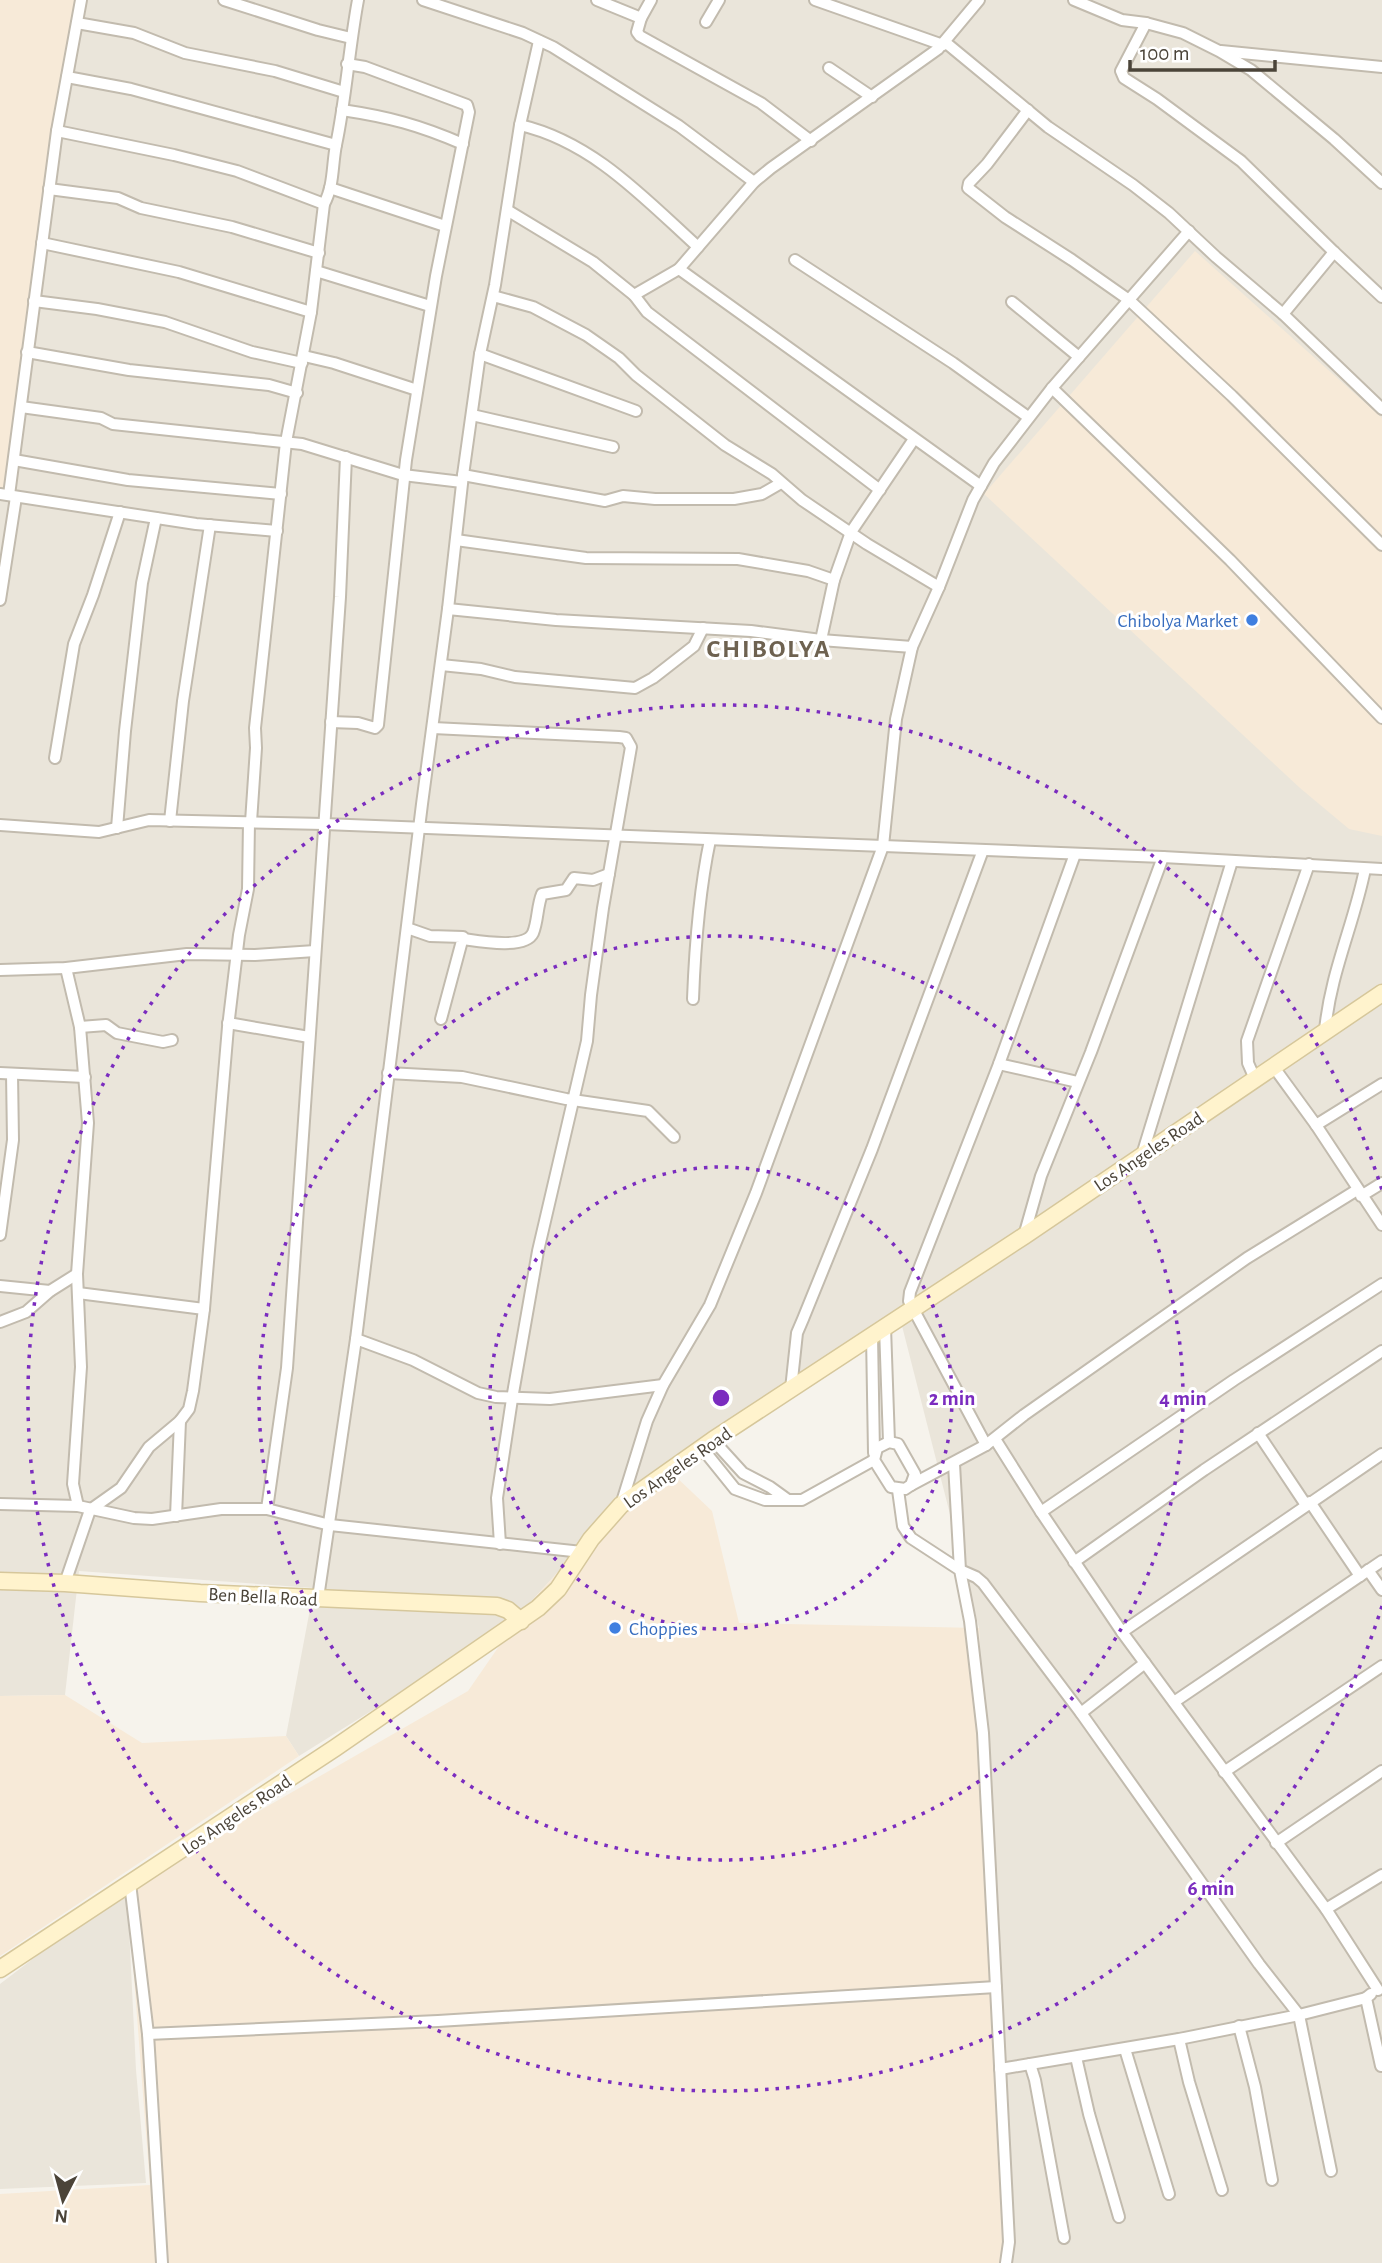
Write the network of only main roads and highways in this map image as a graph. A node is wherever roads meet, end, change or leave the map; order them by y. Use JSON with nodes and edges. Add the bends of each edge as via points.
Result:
{"nodes":[{"id":1,"x":1382,"y":993,"type":"edge"},
{"id":2,"x":0,"y":1581,"type":"edge"},
{"id":3,"x":521,"y":1621,"type":"junction"},
{"id":4,"x":0,"y":1969,"type":"edge"}],
"edges":[{"from":1,"to":3,"type":"main road","name":"Los Angeles Road","via":[[621,1505],[558,1589]]},
{"from":2,"to":3,"type":"main road","name":"Ben Bella Road","via":[[498,1606]]},
{"from":3,"to":4,"type":"main road","name":"Los Angeles Road"}]}
